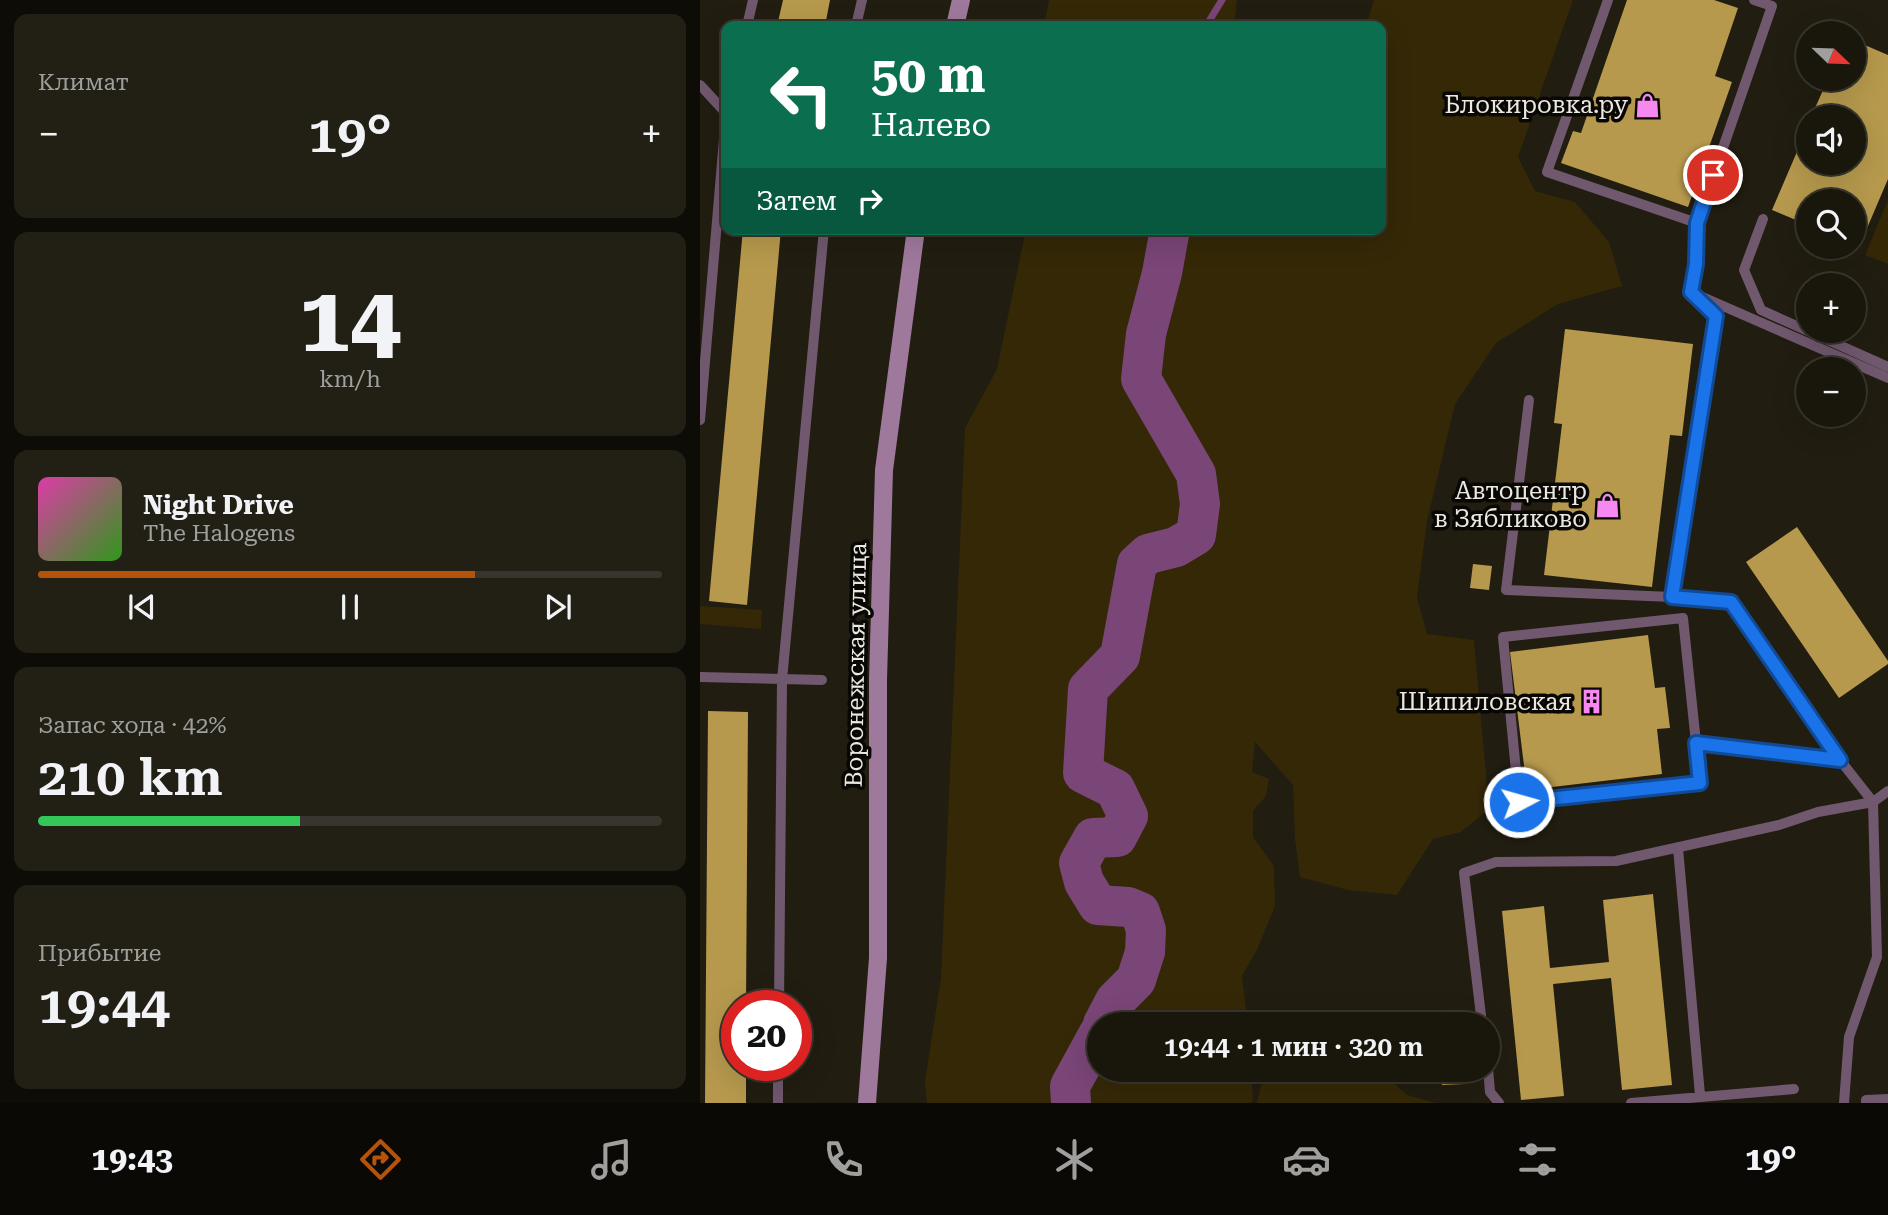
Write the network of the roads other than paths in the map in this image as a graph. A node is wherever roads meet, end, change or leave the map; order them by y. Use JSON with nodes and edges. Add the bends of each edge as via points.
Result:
{"nodes":[{"id":1,"x":753,"y":0,"type":"edge"},
{"id":2,"x":862,"y":0,"type":"edge"},
{"id":3,"x":961,"y":0,"type":"edge"},
{"id":4,"x":1608,"y":0,"type":"edge"},
{"id":5,"x":1754,"y":0,"type":"edge"},
{"id":6,"x":748,"y":21,"type":"edge"},
{"id":7,"x":857,"y":21,"type":"edge"},
{"id":8,"x":956,"y":21,"type":"edge"},
{"id":9,"x":700,"y":85,"type":"edge"},
{"id":10,"x":721,"y":109,"type":"edge"},
{"id":11,"x":721,"y":174,"type":"edge"},
{"id":12,"x":1763,"y":219,"type":"dead end"},
{"id":13,"x":1697,"y":223,"type":"junction"},
{"id":14,"x":823,"y":235,"type":"edge"},
{"id":15,"x":915,"y":235,"type":"edge"},
{"id":16,"x":1691,"y":292,"type":"junction"},
{"id":17,"x":1888,"y":367,"type":"edge"},
{"id":18,"x":1888,"y":378,"type":"edge"},
{"id":19,"x":1529,"y":400,"type":"dead end"},
{"id":20,"x":700,"y":420,"type":"edge"},
{"id":21,"x":1672,"y":597,"type":"junction"},
{"id":22,"x":700,"y":677,"type":"edge"},
{"id":23,"x":782,"y":680,"type":"junction"},
{"id":24,"x":822,"y":680,"type":"dead end"},
{"id":25,"x":1696,"y":743,"type":"junction"},
{"id":26,"x":1840,"y":760,"type":"junction"},
{"id":27,"x":1888,"y":791,"type":"edge"},
{"id":28,"x":1873,"y":802,"type":"junction"},
{"id":29,"x":1678,"y":848,"type":"junction"},
{"id":30,"x":779,"y":990,"type":"edge"},
{"id":31,"x":1481,"y":1012,"type":"edge"},
{"id":32,"x":778,"y":1081,"type":"edge"},
{"id":33,"x":1489,"y":1082,"type":"edge"},
{"id":34,"x":1794,"y":1088,"type":"dead end"},
{"id":35,"x":1700,"y":1095,"type":"junction"},
{"id":36,"x":1888,"y":1099,"type":"edge"},
{"id":37,"x":778,"y":1103,"type":"edge"},
{"id":38,"x":867,"y":1103,"type":"edge"},
{"id":39,"x":1499,"y":1103,"type":"edge"},
{"id":40,"x":1631,"y":1103,"type":"edge"},
{"id":41,"x":1843,"y":1103,"type":"edge"},
{"id":42,"x":1866,"y":1103,"type":"edge"}],
"edges":[{"from":1,"to":6,"type":"lane"},
{"from":2,"to":7,"type":"lane"},
{"from":3,"to":8,"type":"street"},
{"from":4,"to":13,"type":"lane","via":[[1547,172]]},
{"from":5,"to":13,"type":"lane","via":[[1772,6]]},
{"from":9,"to":10,"type":"lane"},
{"from":11,"to":20,"type":"lane"},
{"from":12,"to":17,"type":"lane","via":[[1744,270],[1761,310]]},
{"from":13,"to":16,"type":"lane"},
{"from":14,"to":23,"type":"lane"},
{"from":15,"to":38,"type":"street","name":"Воронежская улица","via":[[884,470],[878,958]]},
{"from":16,"to":18,"type":"lane"},
{"from":16,"to":21,"type":"lane","via":[[1716,316]]},
{"from":19,"to":21,"type":"lane","via":[[1506,590]]},
{"from":21,"to":26,"type":"lane","via":[[1731,602]]},
{"from":22,"to":23,"type":"lane"},
{"from":23,"to":24,"type":"lane"},
{"from":23,"to":30,"type":"lane"},
{"from":25,"to":25,"type":"lane","via":[[1700,783],[1519,802],[1503,637],[1683,618]]},
{"from":25,"to":26,"type":"lane"},
{"from":26,"to":28,"type":"lane"},
{"from":27,"to":28,"type":"lane"},
{"from":28,"to":29,"type":"lane"},
{"from":28,"to":41,"type":"lane","via":[[1877,957],[1849,1037]]},
{"from":29,"to":31,"type":"lane","via":[[1616,861],[1496,862],[1464,873]]},
{"from":29,"to":35,"type":"lane"},
{"from":32,"to":37,"type":"lane"},
{"from":33,"to":39,"type":"lane"},
{"from":34,"to":35,"type":"lane"},
{"from":35,"to":40,"type":"lane"},
{"from":36,"to":42,"type":"lane"}]}
